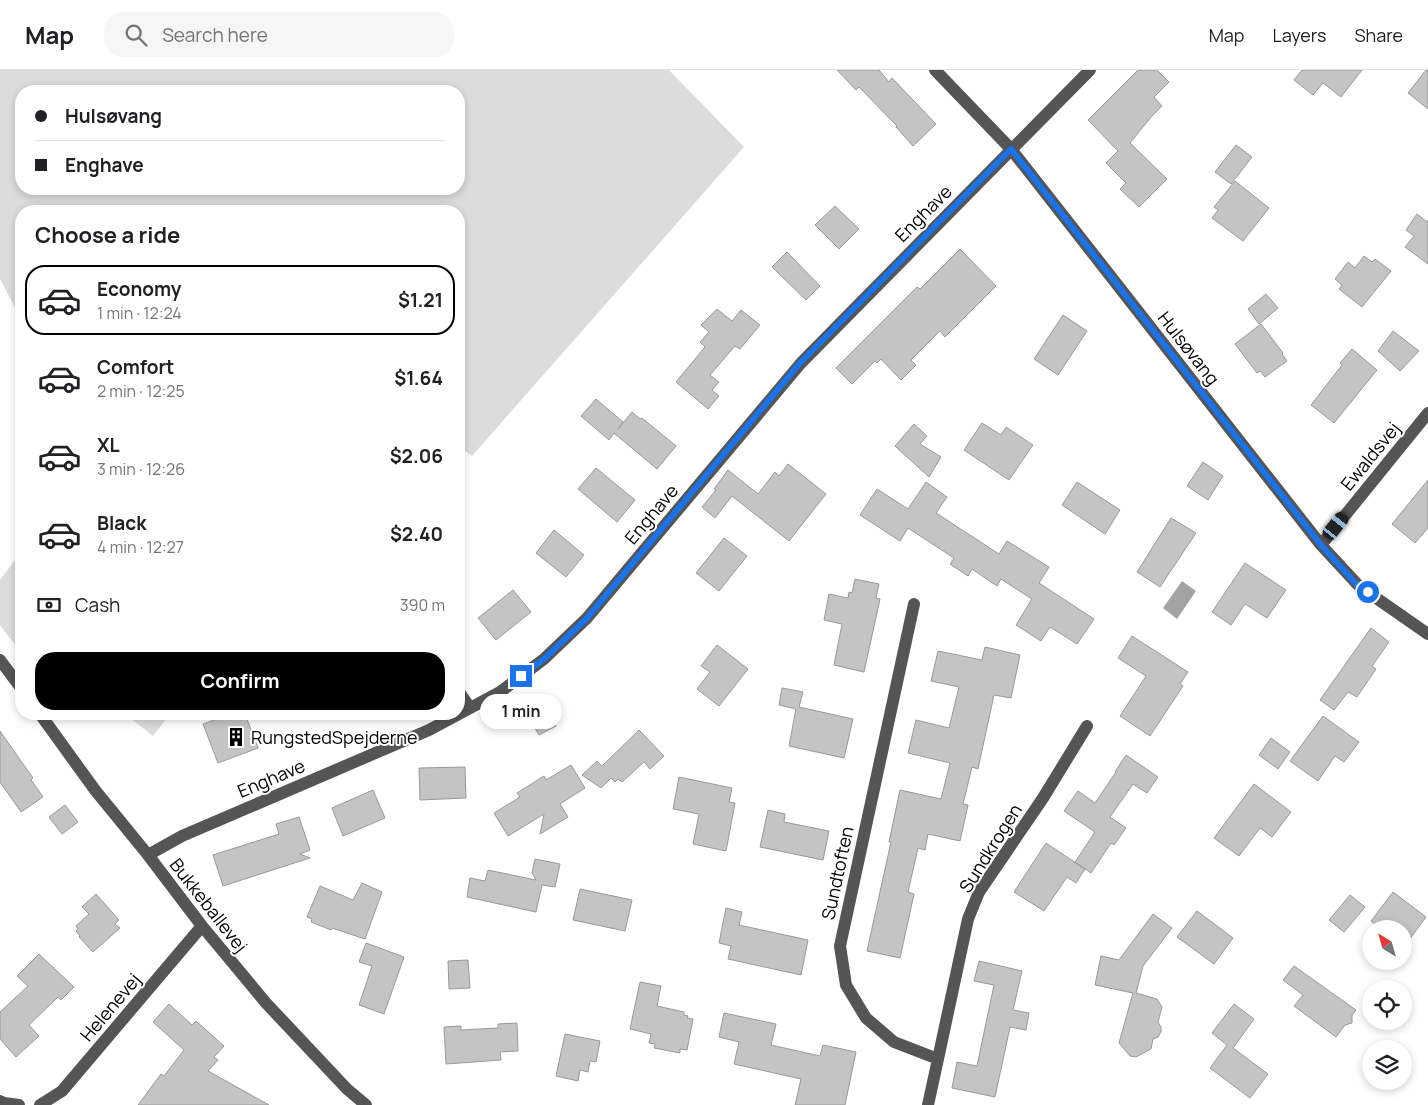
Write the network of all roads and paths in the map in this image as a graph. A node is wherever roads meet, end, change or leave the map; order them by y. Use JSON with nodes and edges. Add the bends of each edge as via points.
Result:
{"nodes":[{"id":1,"x":934,"y":70,"type":"edge"},
{"id":2,"x":1090,"y":70,"type":"edge"},
{"id":3,"x":1011,"y":149,"type":"junction"},
{"id":4,"x":1428,"y":413,"type":"edge"},
{"id":5,"x":1321,"y":545,"type":"junction"},
{"id":6,"x":914,"y":604,"type":"dead end"},
{"id":7,"x":1428,"y":634,"type":"edge"},
{"id":8,"x":0,"y":660,"type":"edge"},
{"id":9,"x":15,"y":680,"type":"edge"},
{"id":10,"x":465,"y":701,"type":"edge"},
{"id":11,"x":470,"y":708,"type":"junction"},
{"id":12,"x":465,"y":711,"type":"edge"},
{"id":13,"x":44,"y":720,"type":"edge"},
{"id":14,"x":448,"y":720,"type":"edge"},
{"id":15,"x":1087,"y":726,"type":"dead end"},
{"id":16,"x":148,"y":855,"type":"junction"},
{"id":17,"x":202,"y":926,"type":"junction"},
{"id":18,"x":938,"y":1059,"type":"junction"},
{"id":19,"x":0,"y":1101,"type":"edge"},
{"id":20,"x":19,"y":1105,"type":"edge"},
{"id":21,"x":40,"y":1105,"type":"edge"},
{"id":22,"x":366,"y":1105,"type":"edge"},
{"id":23,"x":928,"y":1105,"type":"edge"}],
"edges":[{"from":1,"to":3,"type":"street","name":"Hulsøvang"},
{"from":2,"to":3,"type":"street","name":"Enghave"},
{"from":3,"to":5,"type":"street","name":"Hulsøvang"},
{"from":3,"to":11,"type":"street","name":"Enghave","via":[[800,363],[587,618],[544,659],[500,692]]},
{"from":4,"to":5,"type":"street","name":"Ewaldsvej"},
{"from":5,"to":7,"type":"street","name":"Hulsøvang","via":[[1358,586]]},
{"from":6,"to":18,"type":"street","name":"Sundtoften","via":[[840,946],[846,985],[866,1018],[894,1042]]},
{"from":8,"to":9,"type":"street"},
{"from":10,"to":11,"type":"street"},
{"from":11,"to":12,"type":"street","name":"Enghave"},
{"from":13,"to":16,"type":"street","name":"Bukkeballevej"},
{"from":14,"to":16,"type":"street","name":"Enghave","via":[[182,836]]},
{"from":15,"to":18,"type":"street","name":"Sundkrogen","via":[[979,892],[968,919]]},
{"from":16,"to":17,"type":"street","name":"Bukkeballevej"},
{"from":17,"to":21,"type":"street","name":"Helenevej","via":[[62,1090]]},
{"from":17,"to":22,"type":"street","name":"Bukkeballevej","via":[[266,1003]]},
{"from":18,"to":23,"type":"street"},
{"from":19,"to":20,"type":"street"}]}
